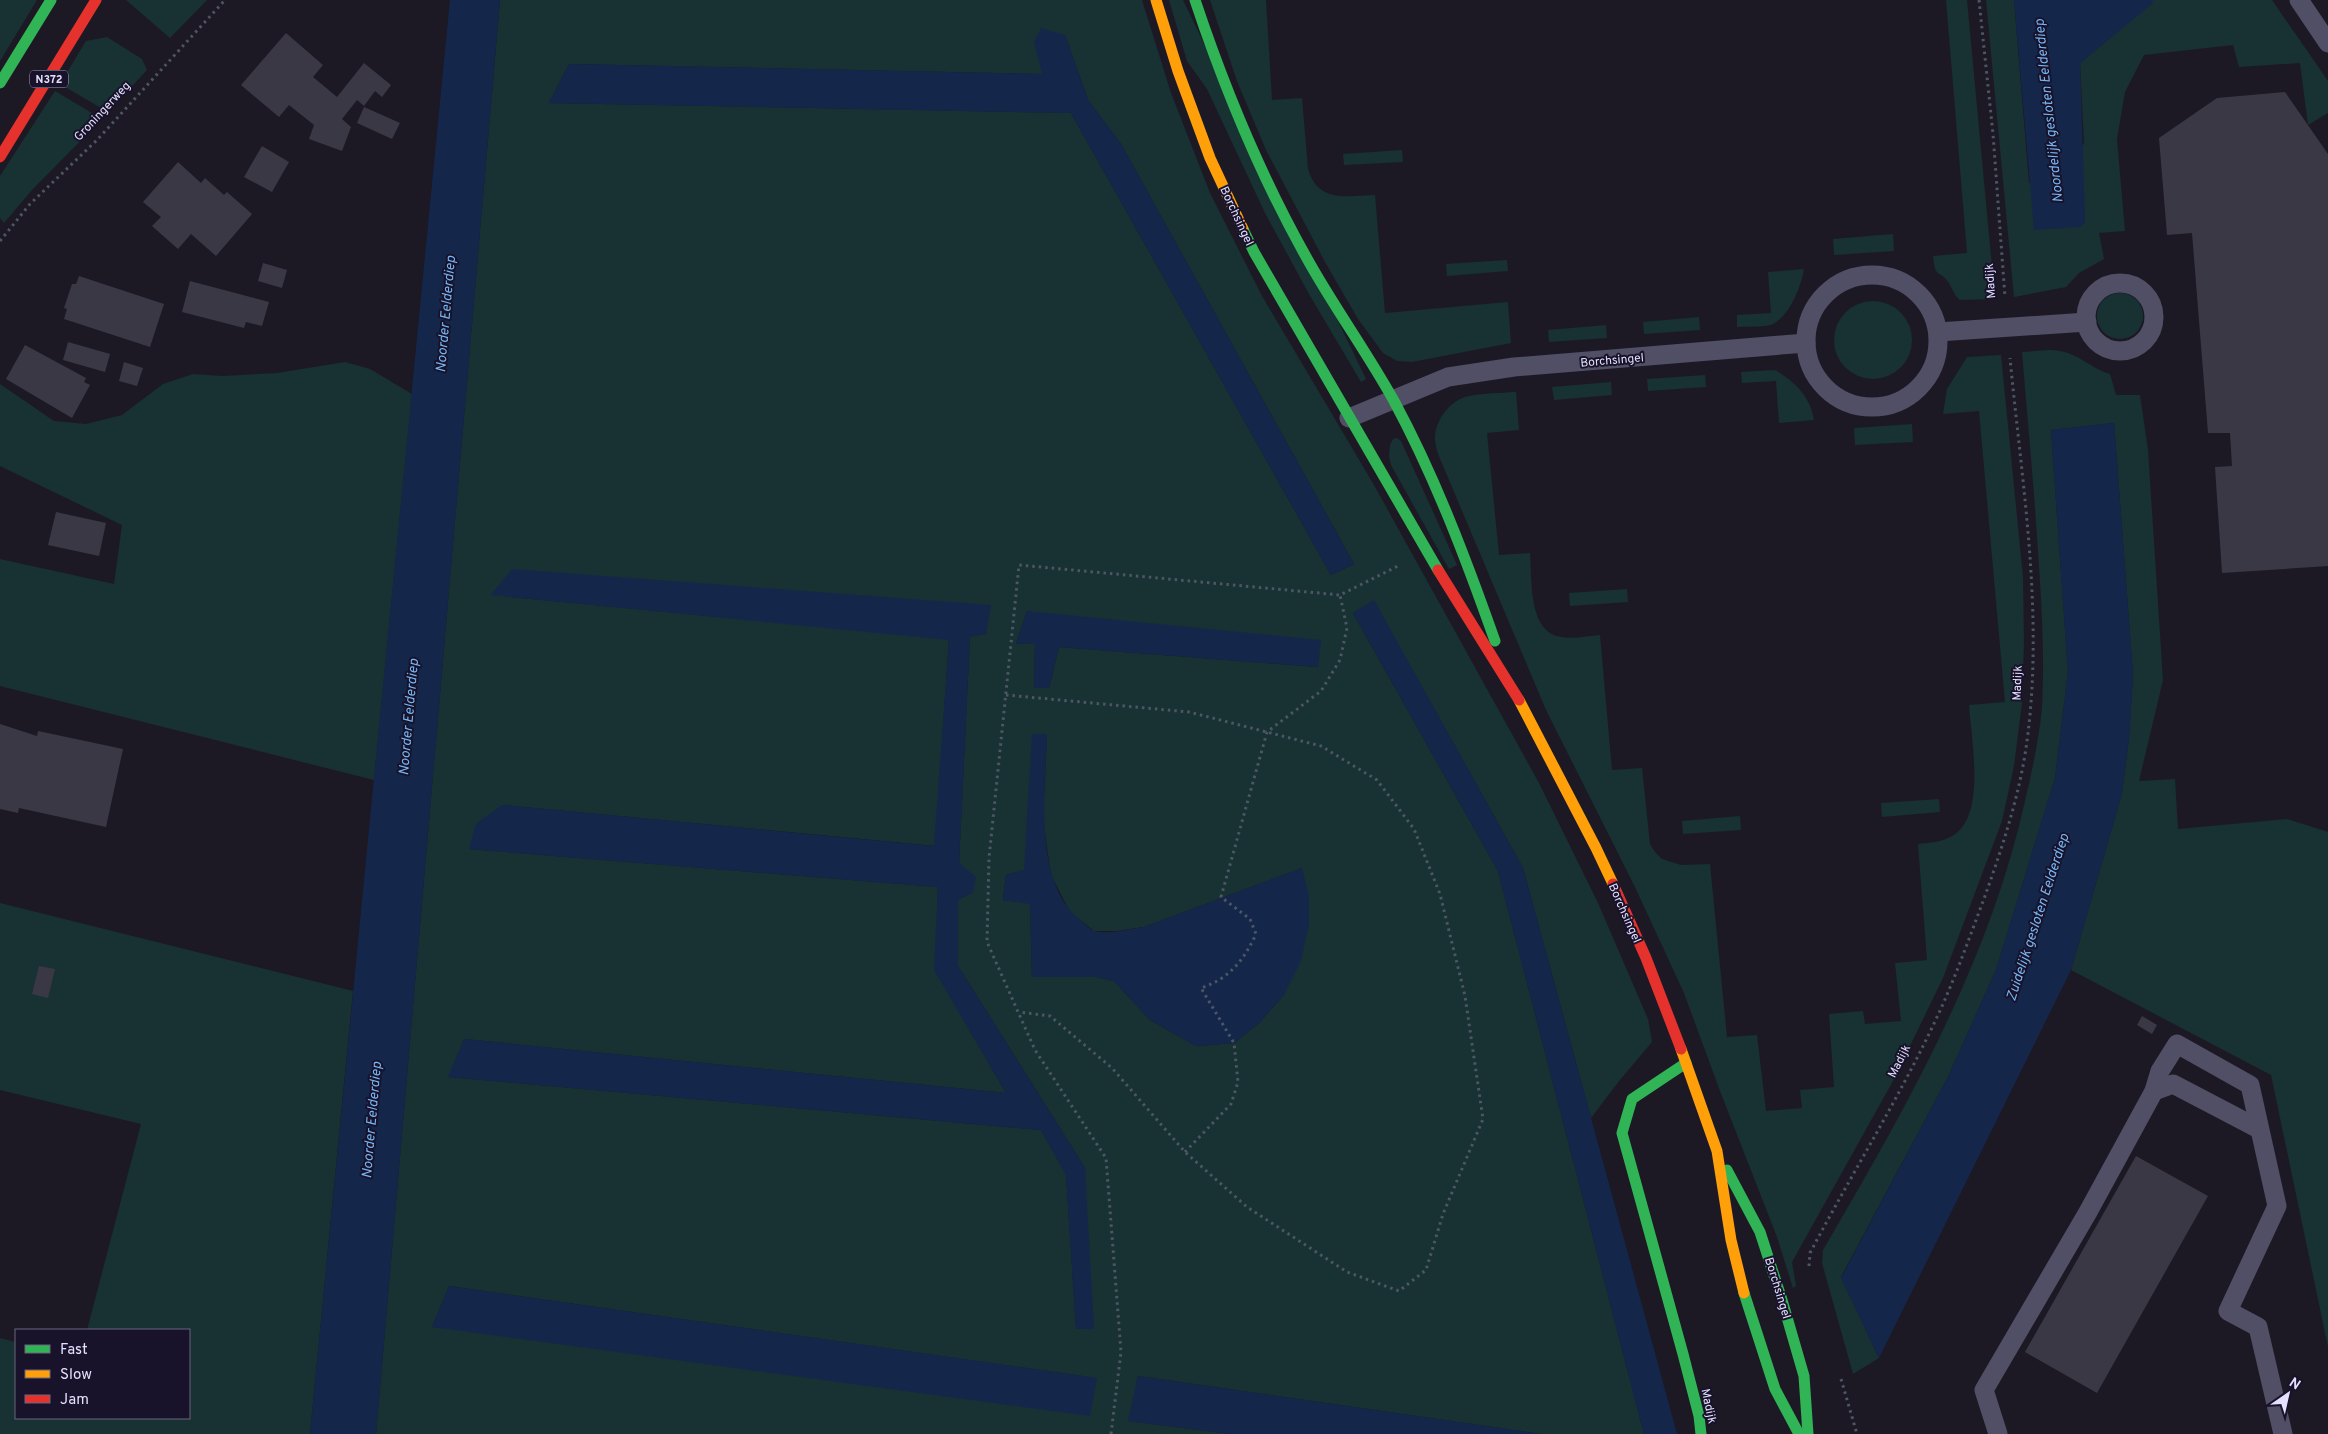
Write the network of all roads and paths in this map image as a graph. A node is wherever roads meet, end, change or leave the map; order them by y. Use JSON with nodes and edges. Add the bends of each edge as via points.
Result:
{"nodes":[{"id":1,"x":51,"y":0,"type":"edge"},
{"id":2,"x":96,"y":0,"type":"edge"},
{"id":3,"x":224,"y":0,"type":"edge"},
{"id":4,"x":1156,"y":0,"type":"edge"},
{"id":5,"x":1195,"y":0,"type":"edge"},
{"id":6,"x":1979,"y":0,"type":"edge"},
{"id":7,"x":2299,"y":0,"type":"edge"},
{"id":8,"x":2328,"y":43,"type":"edge"},
{"id":9,"x":0,"y":83,"type":"edge"},
{"id":10,"x":0,"y":157,"type":"edge"},
{"id":11,"x":0,"y":241,"type":"edge"},
{"id":12,"x":2086,"y":322,"type":"dead end"},
{"id":13,"x":2007,"y":327,"type":"junction"},
{"id":14,"x":1938,"y":332,"type":"junction"},
{"id":15,"x":1806,"y":343,"type":"junction"},
{"id":16,"x":1393,"y":400,"type":"junction"},
{"id":17,"x":1349,"y":418,"type":"junction"},
{"id":18,"x":1404,"y":563,"type":"dead end"},
{"id":19,"x":1340,"y":595,"type":"junction"},
{"id":20,"x":1511,"y":685,"type":"junction"},
{"id":21,"x":1006,"y":695,"type":"junction"},
{"id":22,"x":1267,"y":732,"type":"junction"},
{"id":23,"x":1019,"y":1012,"type":"junction"},
{"id":24,"x":1686,"y":1063,"type":"junction"},
{"id":25,"x":2154,"y":1091,"type":"junction"},
{"id":26,"x":2259,"y":1129,"type":"junction"},
{"id":27,"x":1716,"y":1151,"type":"junction"},
{"id":28,"x":1185,"y":1152,"type":"junction"},
{"id":29,"x":1810,"y":1272,"type":"dead end"},
{"id":30,"x":1112,"y":1434,"type":"edge"},
{"id":31,"x":1701,"y":1434,"type":"edge"},
{"id":32,"x":1799,"y":1434,"type":"edge"},
{"id":33,"x":1808,"y":1434,"type":"edge"},
{"id":34,"x":1998,"y":1434,"type":"edge"},
{"id":35,"x":2283,"y":1434,"type":"edge"}],
"edges":[{"from":1,"to":9,"type":"main road"},
{"from":2,"to":10,"type":"main road","number":"N372"},
{"from":3,"to":11,"type":"path","name":"Groningerweg","via":[[96,140],[30,204]]},
{"from":4,"to":17,"type":"main road","name":"Borchsingel","via":[[1210,158],[1250,244]]},
{"from":5,"to":16,"type":"main road","name":"Borchsingel","via":[[1232,104],[1263,175],[1313,268]]},
{"from":6,"to":13,"type":"path","name":"Madijk","via":[[1993,134]]},
{"from":7,"to":8,"type":"lane"},
{"from":12,"to":13,"type":"lane"},
{"from":13,"to":14,"type":"lane"},
{"from":13,"to":29,"type":"path","name":"Madijk","via":[[2032,588],[2032,687],[2018,792],[2006,836],[1966,948],[1938,1015],[1886,1117],[1810,1253]]},
{"from":14,"to":15,"type":"lane","via":[[1933,313],[1919,294],[1906,284],[1888,277],[1868,275],[1849,279],[1818,303],[1809,321]]},
{"from":14,"to":15,"type":"lane","via":[[1938,352],[1926,380],[1905,400],[1866,408],[1847,403],[1830,393],[1808,360]]},
{"from":15,"to":16,"type":"lane","name":"Borchsingel","via":[[1514,367],[1448,377]]},
{"from":16,"to":17,"type":"lane","name":"Borchsingel"},
{"from":16,"to":20,"type":"main road","name":"Borchsingel","via":[[1466,555]]},
{"from":17,"to":20,"type":"main road","name":"Borchsingel","via":[[1438,570]]},
{"from":18,"to":19,"type":"path"},
{"from":19,"to":21,"type":"path","via":[[1019,565]]},
{"from":19,"to":22,"type":"path","via":[[1347,628],[1340,660],[1321,691]]},
{"from":20,"to":24,"type":"main road","name":"Borchsingel","via":[[1596,848],[1646,958]]},
{"from":21,"to":22,"type":"path","via":[[1189,712]]},
{"from":21,"to":23,"type":"path","via":[[989,858],[987,942]]},
{"from":22,"to":28,"type":"path","via":[[1221,897],[1250,919],[1256,934],[1236,968],[1214,984],[1201,988],[1234,1043],[1238,1082],[1230,1104]]},
{"from":22,"to":28,"type":"path","via":[[1321,746],[1377,780],[1414,829],[1440,894],[1465,996],[1483,1119],[1443,1214],[1426,1270],[1399,1291],[1347,1272],[1247,1206]]},
{"from":23,"to":28,"type":"path","via":[[1050,1016],[1092,1051],[1112,1068]]},
{"from":23,"to":30,"type":"path","via":[[1035,1050],[1106,1158],[1121,1352]]},
{"from":24,"to":27,"type":"main road","name":"Borchsingel"},
{"from":24,"to":31,"type":"main road","name":"Madijk","via":[[1632,1099],[1622,1133],[1683,1354]]},
{"from":25,"to":26,"type":"lane","via":[[2173,1084]]},
{"from":25,"to":26,"type":"lane","via":[[2160,1071],[2176,1044],[2250,1084]]},
{"from":25,"to":34,"type":"lane","via":[[1984,1390]]},
{"from":26,"to":35,"type":"lane","via":[[2277,1206],[2228,1311],[2258,1327]]},
{"from":27,"to":32,"type":"main road","name":"Borchsingel","via":[[1731,1240],[1749,1312],[1775,1390]]},
{"from":27,"to":33,"type":"main road","name":"Borchsingel","via":[[1760,1232],[1804,1376]]}]}
